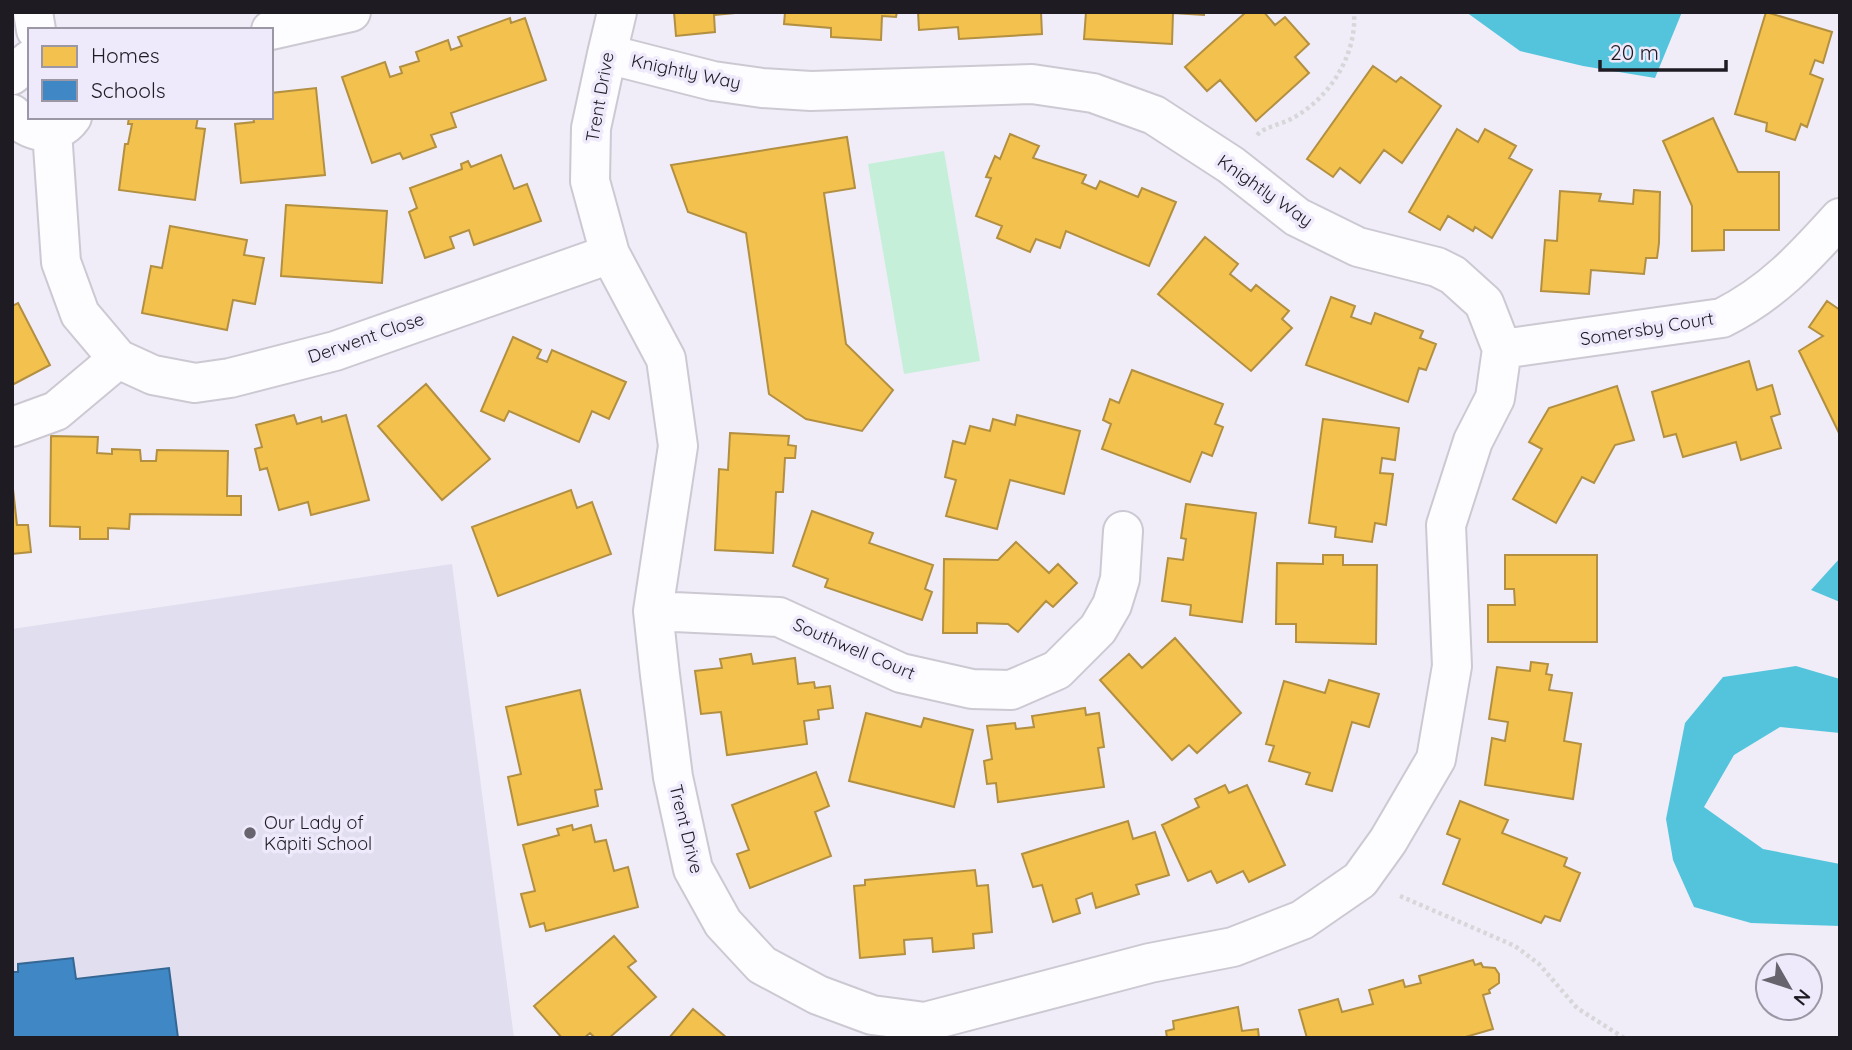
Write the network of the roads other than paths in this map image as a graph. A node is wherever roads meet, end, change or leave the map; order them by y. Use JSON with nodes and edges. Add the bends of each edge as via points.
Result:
{"nodes":[{"id":1,"x":351,"y":12,"type":"edge"},
{"id":2,"x":617,"y":12,"type":"edge"},
{"id":3,"x":273,"y":30,"type":"edge"},
{"id":4,"x":607,"y":54,"type":"junction"},
{"id":5,"x":28,"y":62,"type":"edge"},
{"id":6,"x":12,"y":75,"type":"edge"},
{"id":7,"x":12,"y":114,"type":"edge"},
{"id":8,"x":62,"y":124,"type":"edge"},
{"id":9,"x":1840,"y":218,"type":"edge"},
{"id":10,"x":610,"y":254,"type":"junction"},
{"id":11,"x":1502,"y":349,"type":"junction"},
{"id":12,"x":118,"y":359,"type":"junction"},
{"id":13,"x":12,"y":427,"type":"edge"},
{"id":14,"x":1124,"y":531,"type":"dead end"},
{"id":15,"x":653,"y":611,"type":"junction"},
{"id":16,"x":1388,"y":842,"type":"joint"}],
"edges":[{"from":1,"to":3,"type":"street"},
{"from":2,"to":4,"type":"street","name":"Trent Drive"},
{"from":4,"to":10,"type":"street","name":"Trent Drive","via":[[591,128],[590,181]]},
{"from":4,"to":11,"type":"street","name":"Knightly Way","via":[[713,81],[762,88],[1032,83],[1093,93],[1154,115],[1231,165],[1297,217],[1358,247],[1453,275],[1484,303]]},
{"from":5,"to":6,"type":"street"},
{"from":7,"to":8,"type":"street","name":"Derwent Close","via":[[35,131]]},
{"from":8,"to":12,"type":"street","name":"Derwent Close","via":[[61,262],[80,314]]},
{"from":9,"to":11,"type":"street","name":"Somersby Court","via":[[1755,302],[1722,318]]},
{"from":10,"to":12,"type":"street","name":"Derwent Close","via":[[335,351],[230,377],[195,383],[153,375]]},
{"from":10,"to":15,"type":"street","name":"Trent Drive","via":[[666,359],[678,446]]},
{"from":11,"to":16,"type":"street","name":"Knightly Way","via":[[1495,398],[1474,441],[1446,525],[1452,666],[1436,759]]},
{"from":12,"to":13,"type":"street","via":[[56,411]]},
{"from":14,"to":15,"type":"street","name":"Southwell Court","via":[[1121,579],[1098,629],[1057,670],[1011,690],[972,689],[901,673],[779,617]]},
{"from":15,"to":16,"type":"street","name":"Trent Drive","via":[[673,777],[693,869],[723,923],[762,965],[818,995],[872,1015],[925,1022],[1150,963],[1233,947],[1302,920],[1360,880]]}]}
